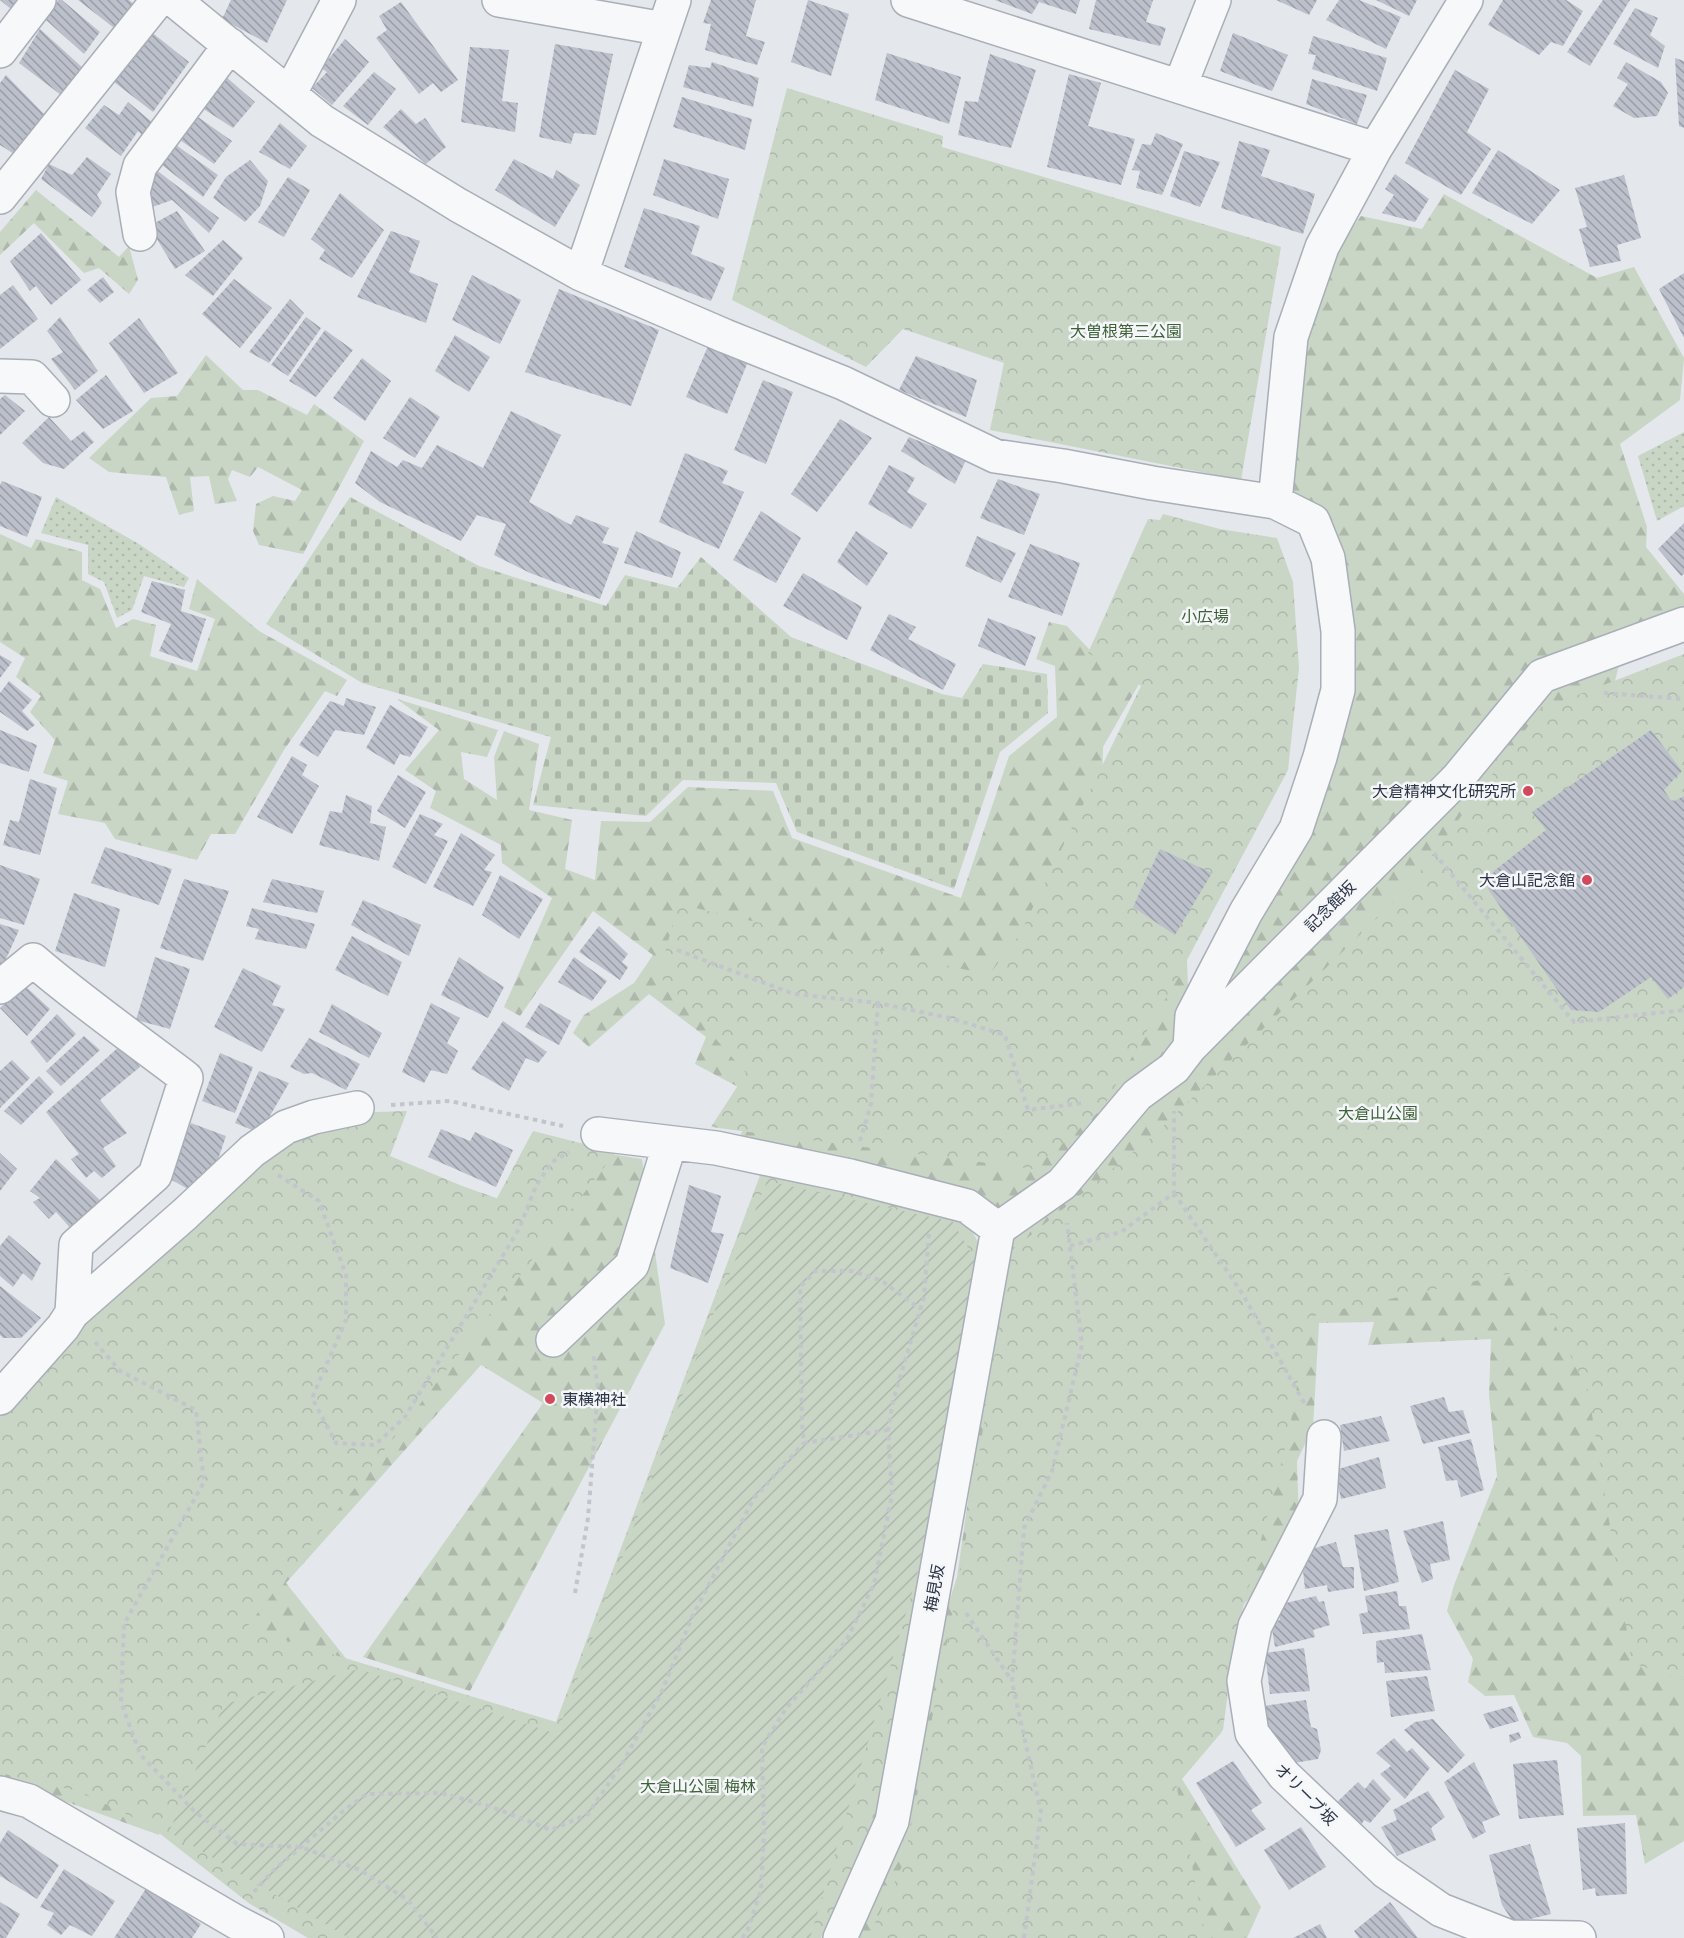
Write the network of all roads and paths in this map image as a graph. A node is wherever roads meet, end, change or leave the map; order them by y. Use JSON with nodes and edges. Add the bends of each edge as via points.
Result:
{"nodes":[{"id":1,"x":39,"y":0,"type":"edge"},
{"id":2,"x":158,"y":0,"type":"edge"},
{"id":3,"x":174,"y":0,"type":"edge"},
{"id":4,"x":339,"y":0,"type":"edge"},
{"id":5,"x":500,"y":0,"type":"edge"},
{"id":6,"x":908,"y":0,"type":"edge"},
{"id":7,"x":1214,"y":0,"type":"edge"},
{"id":8,"x":1466,"y":0,"type":"edge"},
{"id":9,"x":669,"y":15,"type":"edge"},
{"id":10,"x":230,"y":45,"type":"junction"},
{"id":11,"x":0,"y":51,"type":"edge"},
{"id":12,"x":1180,"y":86,"type":"junction"},
{"id":13,"x":290,"y":93,"type":"junction"},
{"id":14,"x":1375,"y":149,"type":"junction"},
{"id":15,"x":0,"y":197,"type":"edge"},
{"id":16,"x":140,"y":234,"type":"dead end"},
{"id":17,"x":581,"y":274,"type":"junction"},
{"id":18,"x":0,"y":376,"type":"edge"},
{"id":19,"x":53,"y":400,"type":"dead end"},
{"id":20,"x":1275,"y":502,"type":"junction"},
{"id":21,"x":1684,"y":624,"type":"edge"},
{"id":22,"x":1602,"y":693,"type":"dead end"},
{"id":23,"x":1684,"y":699,"type":"edge"},
{"id":24,"x":1411,"y":825,"type":"junction"},
{"id":25,"x":677,"y":950,"type":"dead end"},
{"id":26,"x":0,"y":987,"type":"edge"},
{"id":27,"x":878,"y":1003,"type":"junction"},
{"id":28,"x":1684,"y":1010,"type":"edge"},
{"id":29,"x":1182,"y":1058,"type":"junction"},
{"id":30,"x":1082,"y":1103,"type":"dead end"},
{"id":31,"x":357,"y":1108,"type":"joint"},
{"id":32,"x":598,"y":1134,"type":"junction"},
{"id":33,"x":670,"y":1143,"type":"junction"},
{"id":34,"x":272,"y":1173,"type":"dead end"},
{"id":35,"x":850,"y":1176,"type":"junction"},
{"id":36,"x":1062,"y":1184,"type":"junction"},
{"id":37,"x":1174,"y":1193,"type":"junction"},
{"id":38,"x":931,"y":1197,"type":"junction"},
{"id":39,"x":998,"y":1229,"type":"junction"},
{"id":40,"x":1070,"y":1246,"type":"junction"},
{"id":41,"x":586,"y":1309,"type":"junction"},
{"id":42,"x":920,"y":1309,"type":"junction"},
{"id":43,"x":72,"y":1312,"type":"junction"},
{"id":44,"x":553,"y":1340,"type":"dead end"},
{"id":45,"x":0,"y":1398,"type":"edge"},
{"id":46,"x":888,"y":1430,"type":"junction"},
{"id":47,"x":1324,"y":1437,"type":"joint"},
{"id":48,"x":804,"y":1443,"type":"junction"},
{"id":49,"x":938,"y":1565,"type":"junction"},
{"id":50,"x":574,"y":1593,"type":"dead end"},
{"id":51,"x":1012,"y":1682,"type":"junction"},
{"id":52,"x":0,"y":1793,"type":"edge"},
{"id":53,"x":301,"y":1847,"type":"junction"},
{"id":54,"x":229,"y":1926,"type":"edge"},
{"id":55,"x":267,"y":1938,"type":"edge"},
{"id":56,"x":437,"y":1938,"type":"edge"},
{"id":57,"x":742,"y":1938,"type":"edge"},
{"id":58,"x":840,"y":1938,"type":"edge"},
{"id":59,"x":1024,"y":1938,"type":"edge"},
{"id":60,"x":1510,"y":1938,"type":"edge"},
{"id":61,"x":1579,"y":1938,"type":"edge"}],
"edges":[{"from":1,"to":11,"type":"street"},
{"from":2,"to":15,"type":"street"},
{"from":3,"to":10,"type":"street"},
{"from":4,"to":13,"type":"street"},
{"from":5,"to":9,"type":"street"},
{"from":6,"to":12,"type":"street"},
{"from":7,"to":12,"type":"street"},
{"from":8,"to":14,"type":"street"},
{"from":9,"to":17,"type":"street"},
{"from":10,"to":13,"type":"street"},
{"from":10,"to":16,"type":"street","via":[[140,166],[133,192]]},
{"from":12,"to":14,"type":"street"},
{"from":13,"to":17,"type":"street","via":[[322,121],[458,205]]},
{"from":14,"to":20,"type":"street","via":[[1322,247],[1291,337]]},
{"from":17,"to":20,"type":"street","via":[[843,383],[995,456]]},
{"from":18,"to":19,"type":"street","via":[[32,377]]},
{"from":20,"to":29,"type":"street","via":[[1312,521],[1328,558],[1338,631],[1338,690],[1296,829],[1246,912],[1192,1016]]},
{"from":21,"to":24,"type":"street","name":"記念館坂","via":[[1542,676],[1457,779]]},
{"from":22,"to":23,"type":"path"},
{"from":24,"to":28,"type":"path","via":[[1574,1022]]},
{"from":24,"to":29,"type":"street","name":"記念館坂"},
{"from":25,"to":27,"type":"path","via":[[794,994]]},
{"from":26,"to":43,"type":"street","via":[[33,960],[186,1078],[155,1175],[76,1245]]},
{"from":27,"to":30,"type":"path","via":[[950,1018],[1005,1035],[1028,1110]]},
{"from":27,"to":35,"type":"path","via":[[872,1104]]},
{"from":29,"to":36,"type":"street","name":"記念館坂","via":[[1137,1095]]},
{"from":29,"to":37,"type":"path"},
{"from":31,"to":32,"type":"path","via":[[450,1101]]},
{"from":31,"to":43,"type":"street","via":[[286,1127],[252,1151]]},
{"from":32,"to":33,"type":"street"},
{"from":32,"to":34,"type":"path","via":[[552,1162],[536,1186],[519,1229],[405,1417],[375,1445],[336,1443],[312,1398],[346,1320],[346,1275],[320,1201]]},
{"from":33,"to":35,"type":"street","via":[[716,1148]]},
{"from":33,"to":41,"type":"street","via":[[632,1265]]},
{"from":35,"to":38,"type":"street"},
{"from":36,"to":39,"type":"street","name":"記念館坂"},
{"from":36,"to":40,"type":"path"},
{"from":37,"to":40,"type":"path","via":[[1121,1232]]},
{"from":37,"to":47,"type":"path","via":[[1242,1293]]},
{"from":38,"to":39,"type":"street","via":[[967,1206]]},
{"from":38,"to":42,"type":"path"},
{"from":39,"to":49,"type":"street","name":"梅見坂"},
{"from":40,"to":51,"type":"path","via":[[1082,1345],[1052,1471],[1024,1528]]},
{"from":41,"to":44,"type":"street"},
{"from":41,"to":50,"type":"path","via":[[598,1389],[588,1518]]},
{"from":42,"to":46,"type":"path"},
{"from":42,"to":48,"type":"path","via":[[882,1281],[853,1271],[815,1271],[800,1287]]},
{"from":43,"to":45,"type":"street"},
{"from":43,"to":53,"type":"path","via":[[120,1371],[196,1410],[204,1482],[124,1624],[122,1702],[140,1754],[194,1811],[237,1844]]},
{"from":46,"to":48,"type":"path"},
{"from":46,"to":57,"type":"path","via":[[892,1495],[874,1584],[846,1641],[787,1707],[762,1747],[761,1890]]},
{"from":47,"to":60,"type":"street","name":"オリーブ坂","via":[[1320,1499],[1256,1626],[1244,1681],[1252,1733],[1284,1775],[1386,1872],[1440,1911]]},
{"from":48,"to":53,"type":"path","via":[[754,1498],[692,1617],[662,1691],[623,1762],[588,1814],[551,1830],[441,1793],[367,1794]]},
{"from":49,"to":51,"type":"path"},
{"from":49,"to":58,"type":"street","name":"梅見坂","via":[[892,1821]]},
{"from":51,"to":59,"type":"path","via":[[1041,1812]]},
{"from":52,"to":54,"type":"street","via":[[29,1801]]},
{"from":53,"to":54,"type":"path","via":[[274,1870]]},
{"from":53,"to":56,"type":"path","via":[[360,1870],[408,1900]]},
{"from":54,"to":55,"type":"street"},
{"from":60,"to":61,"type":"street","name":"オリーブ坂"}]}
